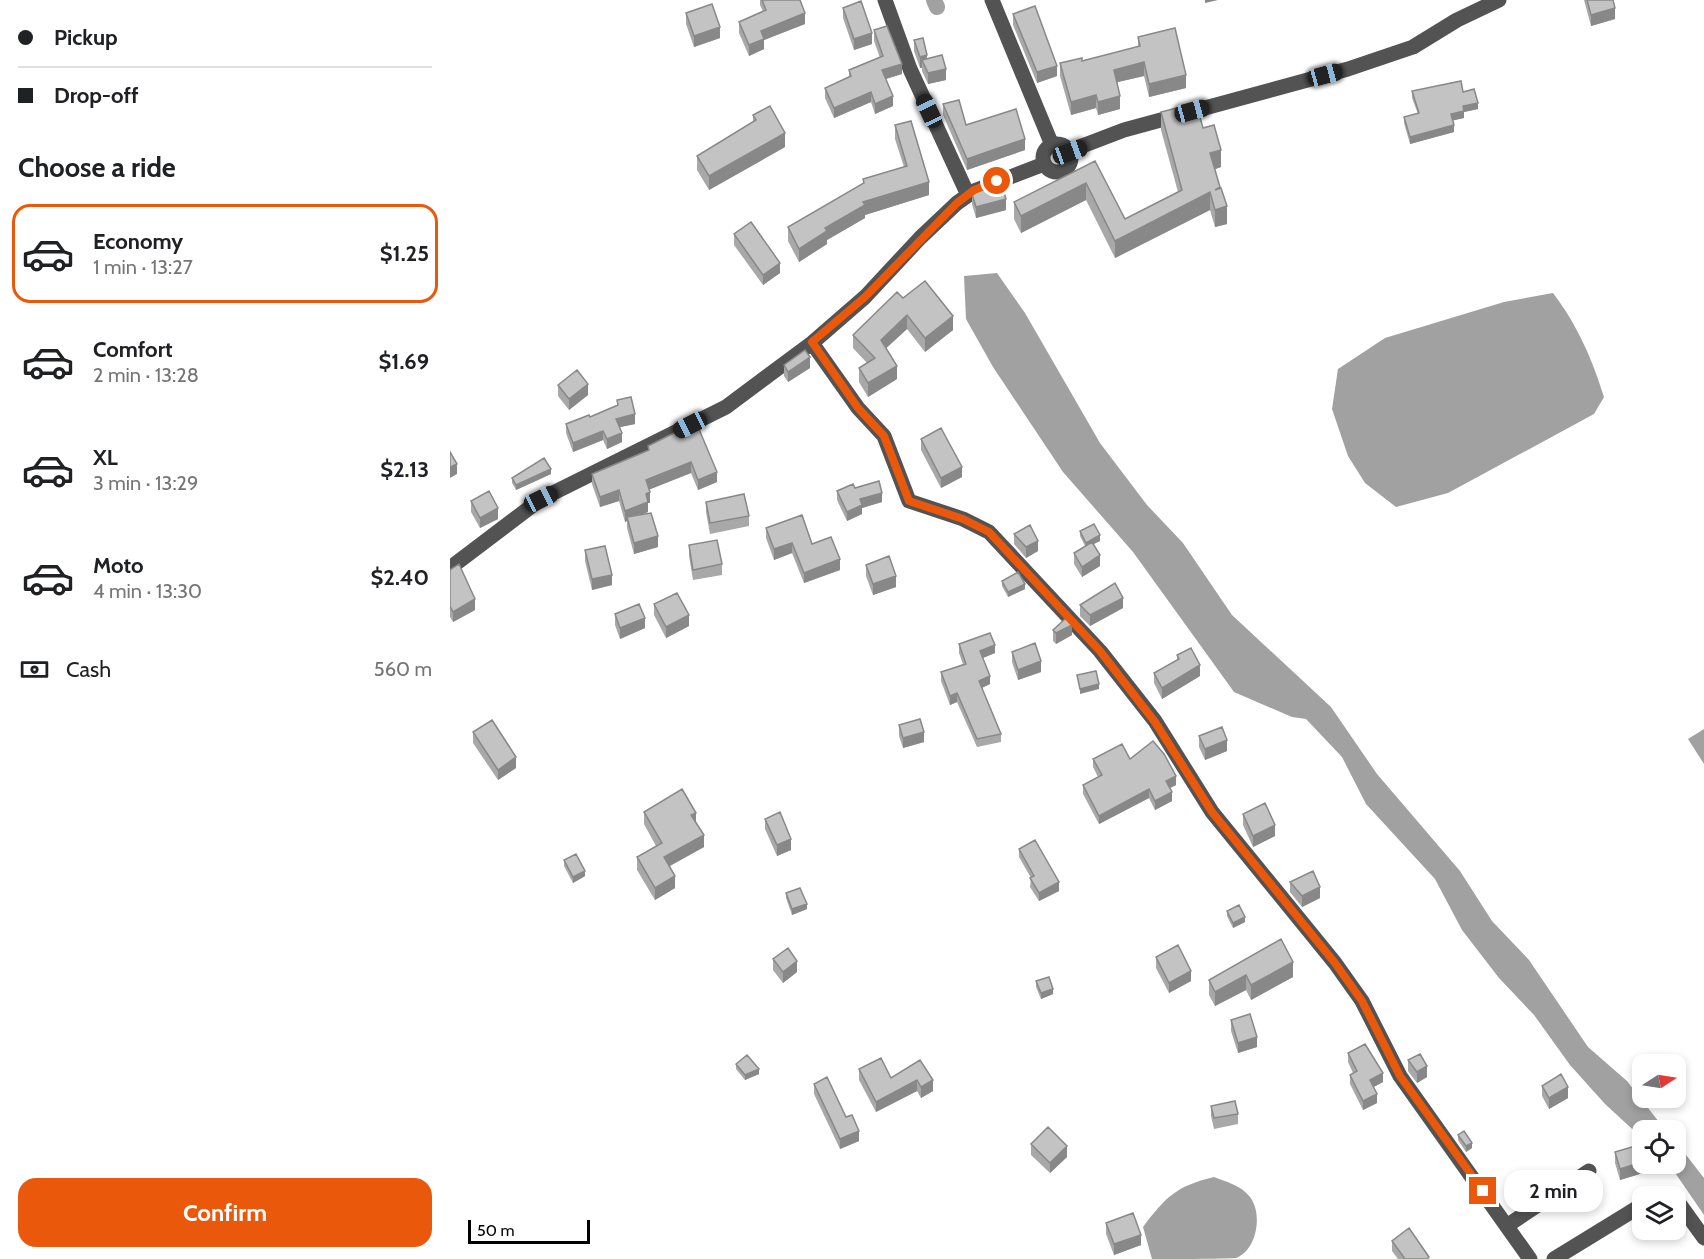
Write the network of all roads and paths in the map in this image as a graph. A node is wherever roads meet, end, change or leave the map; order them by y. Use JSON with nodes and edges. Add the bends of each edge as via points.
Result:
{"nodes":[{"id":1,"x":885,"y":0,"type":"edge"},
{"id":2,"x":992,"y":0,"type":"edge"},
{"id":3,"x":1499,"y":0,"type":"edge"},
{"id":4,"x":1053,"y":145,"type":"junction"},
{"id":5,"x":1070,"y":152,"type":"junction"},
{"id":6,"x":1044,"y":164,"type":"junction"},
{"id":7,"x":968,"y":195,"type":"junction"},
{"id":8,"x":812,"y":342,"type":"junction"},
{"id":9,"x":450,"y":568,"type":"edge"},
{"id":10,"x":1589,"y":1171,"type":"dead end"},
{"id":11,"x":1632,"y":1211,"type":"edge"},
{"id":12,"x":1686,"y":1214,"type":"edge"},
{"id":13,"x":1508,"y":1225,"type":"junction"},
{"id":14,"x":1704,"y":1238,"type":"edge"},
{"id":15,"x":1530,"y":1259,"type":"edge"},
{"id":16,"x":1554,"y":1259,"type":"edge"}],
"edges":[{"from":1,"to":7,"type":"street","via":[[910,69]]},
{"from":2,"to":4,"type":"street"},
{"from":3,"to":5,"type":"street","via":[[1413,47],[1348,69],[1124,130]]},
{"from":4,"to":5,"type":"street","via":[[1062,145]]},
{"from":4,"to":6,"type":"street","via":[[1045,151]]},
{"from":5,"to":6,"type":"street","via":[[1071,161],[1062,172],[1052,172]]},
{"from":6,"to":7,"type":"street"},
{"from":7,"to":8,"type":"street","via":[[920,238],[865,297]]},
{"from":8,"to":9,"type":"street","via":[[726,407],[541,499]]},
{"from":8,"to":13,"type":"street","via":[[858,408],[884,436],[909,501],[989,532],[1100,651],[1155,722],[1212,812],[1335,963],[1362,1001],[1400,1076]]},
{"from":10,"to":13,"type":"street"},
{"from":11,"to":16,"type":"street"},
{"from":12,"to":14,"type":"street"},
{"from":13,"to":15,"type":"street"}]}
